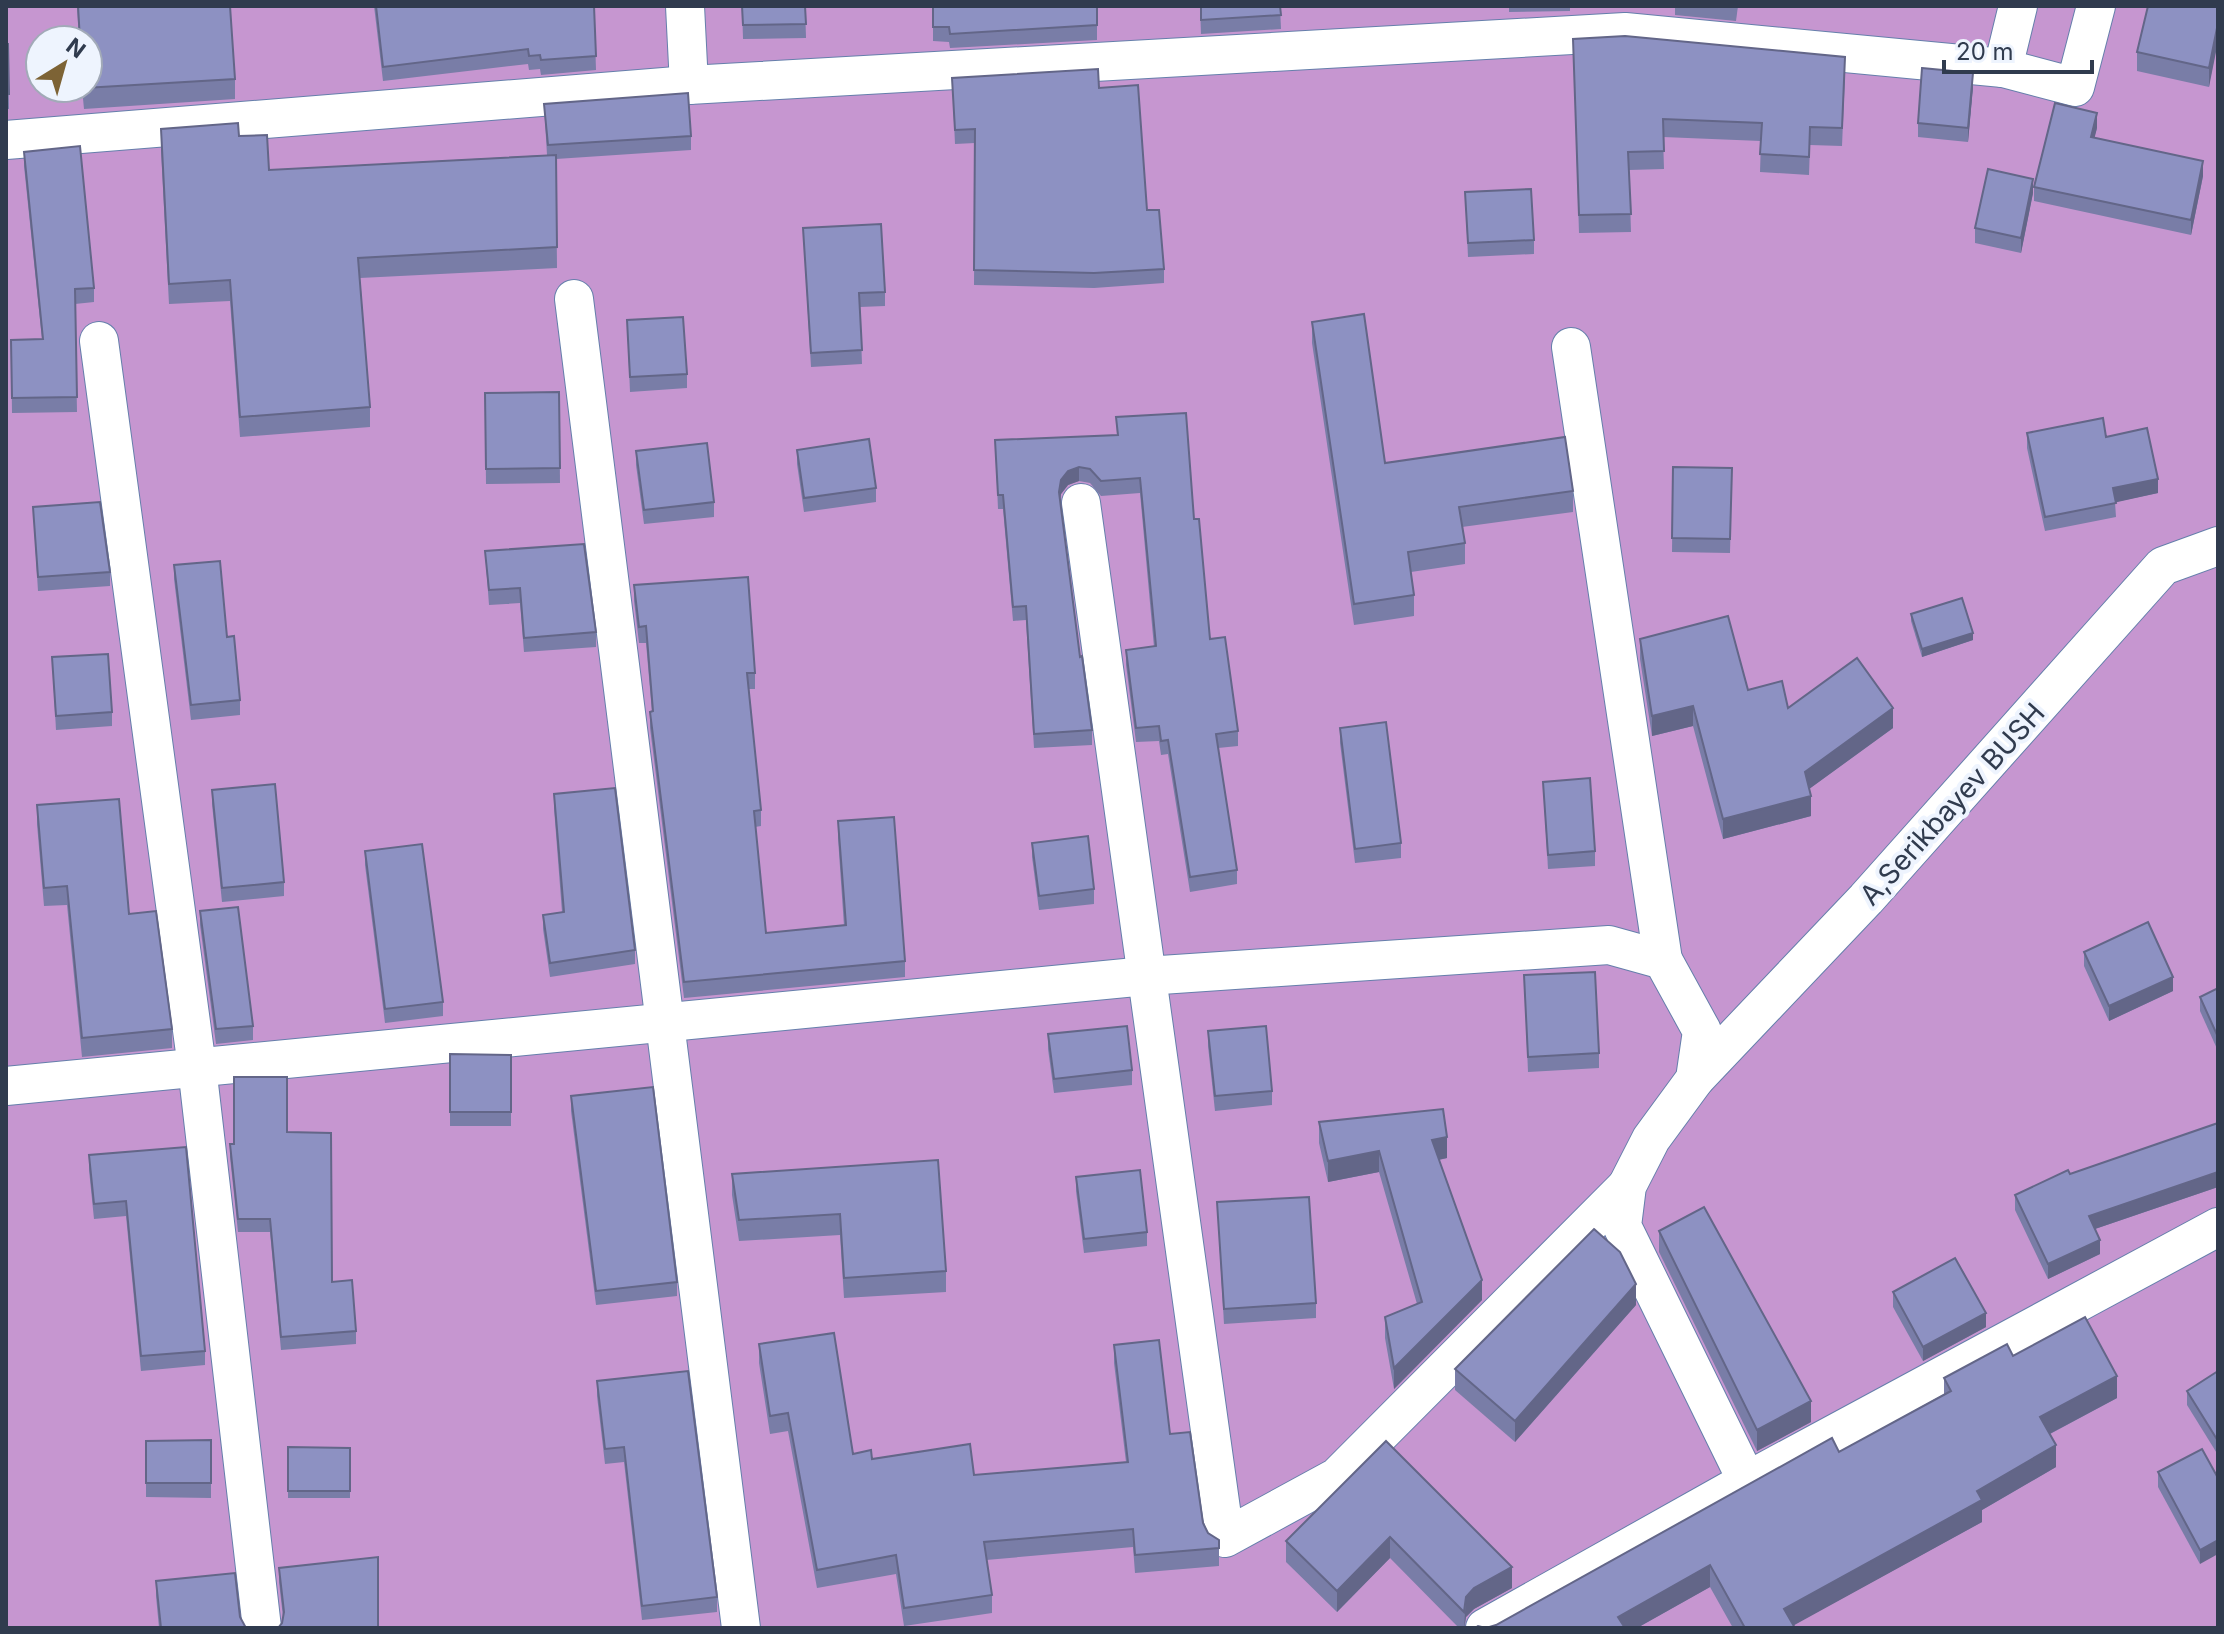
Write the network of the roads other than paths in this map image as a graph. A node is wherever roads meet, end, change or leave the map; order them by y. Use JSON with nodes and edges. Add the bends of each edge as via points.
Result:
{"nodes":[{"id":1,"x":685,"y":6,"type":"edge"},
{"id":2,"x":2018,"y":6,"type":"edge"},
{"id":3,"x":2096,"y":6,"type":"edge"},
{"id":4,"x":2003,"y":68,"type":"junction"},
{"id":5,"x":689,"y":85,"type":"junction"},
{"id":6,"x":6,"y":140,"type":"edge"},
{"id":7,"x":574,"y":299,"type":"dead end"},
{"id":8,"x":99,"y":341,"type":"dead end"},
{"id":9,"x":1571,"y":347,"type":"dead end"},
{"id":10,"x":1081,"y":503,"type":"dead end"},
{"id":11,"x":2218,"y":546,"type":"edge"},
{"id":12,"x":1663,"y":960,"type":"junction"},
{"id":13,"x":1146,"y":976,"type":"junction"},
{"id":14,"x":667,"y":1021,"type":"junction"},
{"id":15,"x":197,"y":1067,"type":"junction"},
{"id":16,"x":1695,"y":1079,"type":"junction"},
{"id":17,"x":6,"y":1086,"type":"edge"},
{"id":18,"x":1627,"y":1186,"type":"junction"},
{"id":19,"x":2218,"y":1227,"type":"edge"},
{"id":20,"x":1747,"y":1481,"type":"junction"},
{"id":21,"x":262,"y":1628,"type":"edge"},
{"id":22,"x":741,"y":1628,"type":"edge"},
{"id":23,"x":1485,"y":1628,"type":"edge"}],
"edges":[{"from":1,"to":5,"type":"street"},
{"from":2,"to":4,"type":"street"},
{"from":3,"to":4,"type":"street","via":[[2075,87]]},
{"from":4,"to":5,"type":"street","via":[[1625,32]]},
{"from":5,"to":6,"type":"street"},
{"from":7,"to":14,"type":"street"},
{"from":8,"to":15,"type":"street"},
{"from":9,"to":12,"type":"street"},
{"from":10,"to":13,"type":"street"},
{"from":11,"to":16,"type":"street","name":"A,Serikbayev BUSH","via":[[2163,566],[1866,899]]},
{"from":12,"to":13,"type":"street","via":[[1609,945]]},
{"from":12,"to":16,"type":"street","via":[[1702,1031]]},
{"from":13,"to":14,"type":"street"},
{"from":13,"to":18,"type":"street","via":[[1225,1538],[1337,1477]]},
{"from":14,"to":15,"type":"street"},
{"from":14,"to":22,"type":"street"},
{"from":15,"to":17,"type":"street"},
{"from":15,"to":21,"type":"street"},
{"from":16,"to":18,"type":"street","name":"A,Serikbayev BUSH","via":[[1651,1139]]},
{"from":18,"to":20,"type":"street","via":[[1622,1226]]},
{"from":19,"to":20,"type":"street"},
{"from":20,"to":23,"type":"street"}]}
